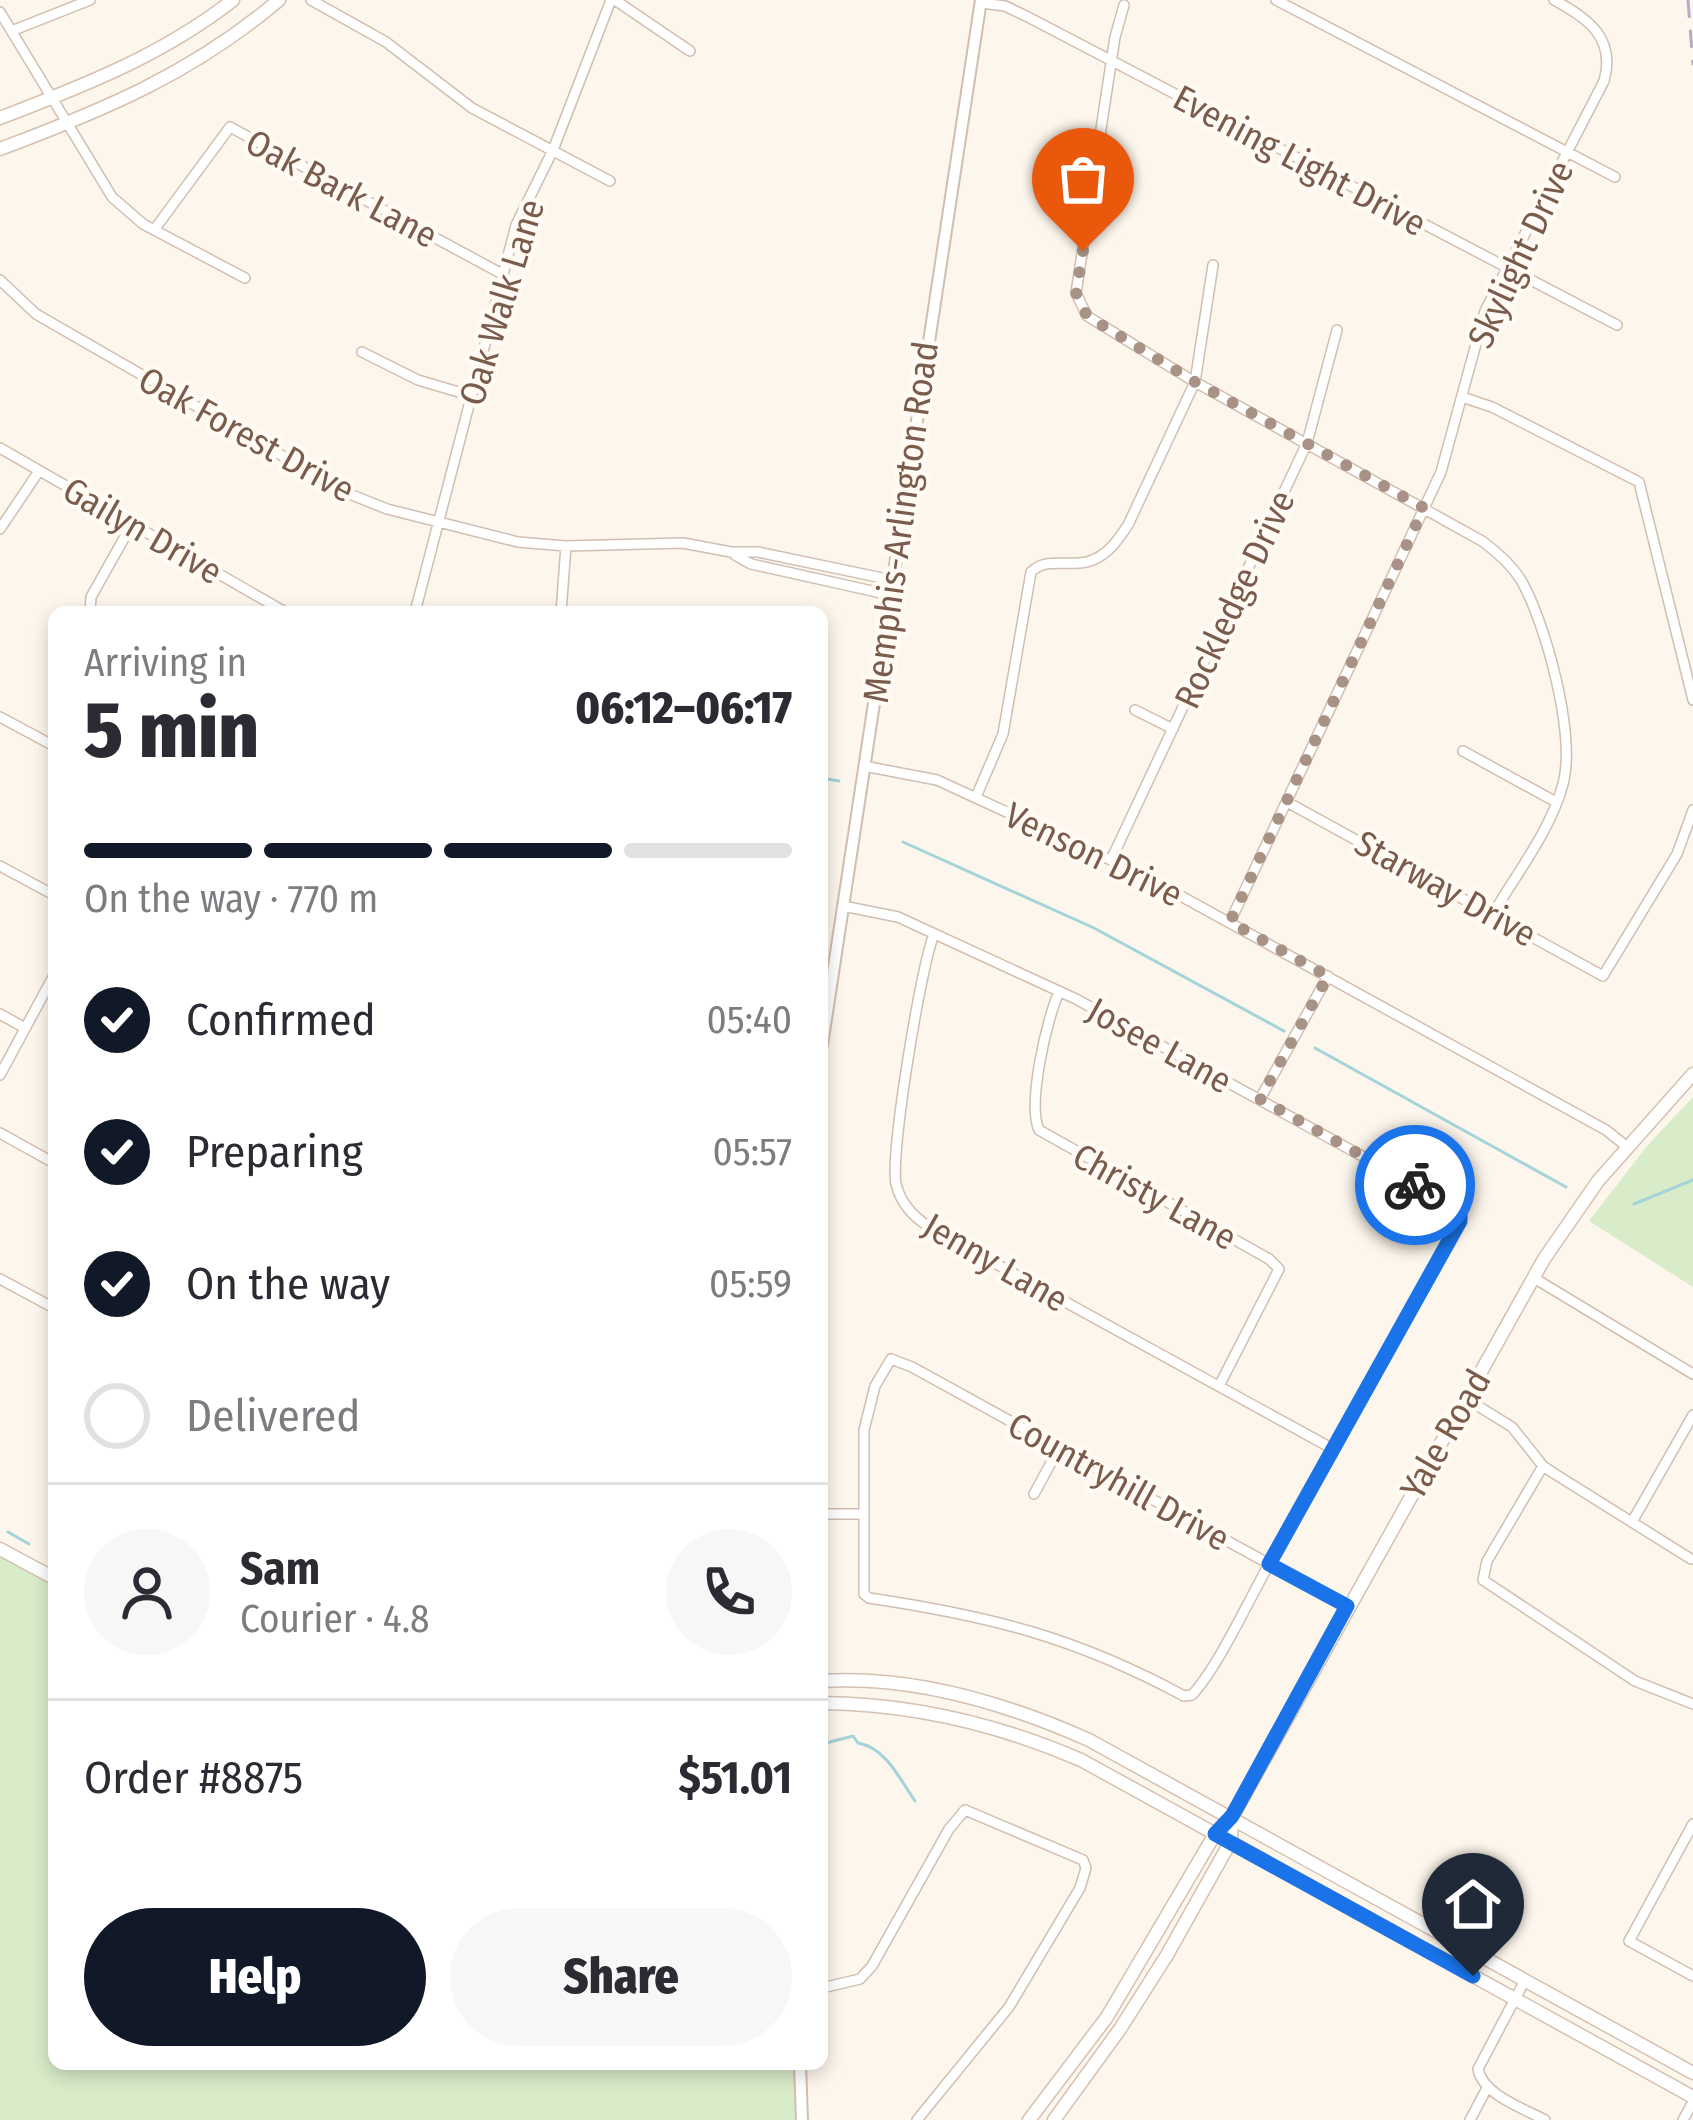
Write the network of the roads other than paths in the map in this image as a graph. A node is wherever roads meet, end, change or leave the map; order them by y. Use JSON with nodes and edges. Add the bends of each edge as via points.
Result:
{"nodes":[{"id":1,"x":90,"y":0,"type":"edge"},
{"id":2,"x":233,"y":0,"type":"edge"},
{"id":3,"x":278,"y":0,"type":"edge"},
{"id":4,"x":310,"y":0,"type":"edge"},
{"id":5,"x":613,"y":0,"type":"edge"},
{"id":6,"x":1276,"y":0,"type":"edge"},
{"id":7,"x":1554,"y":0,"type":"edge"},
{"id":8,"x":981,"y":1,"type":"edge"},
{"id":9,"x":1124,"y":4,"type":"dead end"},
{"id":10,"x":0,"y":12,"type":"edge"},
{"id":11,"x":14,"y":30,"type":"junction"},
{"id":12,"x":690,"y":51,"type":"dead end"},
{"id":13,"x":1111,"y":61,"type":"junction"},
{"id":14,"x":50,"y":98,"type":"junction"},
{"id":15,"x":0,"y":118,"type":"edge"},
{"id":16,"x":65,"y":124,"type":"junction"},
{"id":17,"x":0,"y":148,"type":"edge"},
{"id":18,"x":553,"y":150,"type":"junction"},
{"id":19,"x":1568,"y":152,"type":"junction"},
{"id":20,"x":1616,"y":177,"type":"dead end"},
{"id":21,"x":610,"y":181,"type":"dead end"},
{"id":22,"x":154,"y":230,"type":"junction"},
{"id":23,"x":1213,"y":265,"type":"dead end"},
{"id":24,"x":1507,"y":268,"type":"junction"},
{"id":25,"x":504,"y":275,"type":"junction"},
{"id":26,"x":244,"y":278,"type":"dead end"},
{"id":27,"x":0,"y":280,"type":"edge"},
{"id":28,"x":1617,"y":325,"type":"dead end"},
{"id":29,"x":1337,"y":330,"type":"dead end"},
{"id":30,"x":362,"y":352,"type":"dead end"},
{"id":31,"x":1195,"y":382,"type":"junction"},
{"id":32,"x":472,"y":396,"type":"junction"},
{"id":33,"x":1462,"y":398,"type":"junction"},
{"id":34,"x":1307,"y":443,"type":"junction"},
{"id":35,"x":0,"y":448,"type":"edge"},
{"id":36,"x":39,"y":471,"type":"junction"},
{"id":37,"x":1424,"y":508,"type":"junction"},
{"id":38,"x":440,"y":522,"type":"junction"},
{"id":39,"x":132,"y":524,"type":"junction"},
{"id":40,"x":0,"y":529,"type":"edge"},
{"id":41,"x":566,"y":546,"type":"junction"},
{"id":42,"x":731,"y":552,"type":"junction"},
{"id":43,"x":1027,"y":555,"type":"dead end"},
{"id":44,"x":1036,"y":565,"type":"junction"},
{"id":45,"x":892,"y":580,"type":"junction"},
{"id":46,"x":890,"y":595,"type":"junction"},
{"id":47,"x":90,"y":606,"type":"edge"},
{"id":48,"x":263,"y":606,"type":"edge"},
{"id":49,"x":417,"y":606,"type":"edge"},
{"id":50,"x":561,"y":606,"type":"edge"},
{"id":51,"x":1693,"y":700,"type":"edge"},
{"id":52,"x":1135,"y":710,"type":"dead end"},
{"id":53,"x":0,"y":717,"type":"edge"},
{"id":54,"x":1173,"y":729,"type":"junction"},
{"id":55,"x":48,"y":743,"type":"edge"},
{"id":56,"x":1463,"y":751,"type":"dead end"},
{"id":57,"x":864,"y":766,"type":"junction"},
{"id":58,"x":976,"y":797,"type":"junction"},
{"id":59,"x":1287,"y":802,"type":"junction"},
{"id":60,"x":1556,"y":802,"type":"junction"},
{"id":61,"x":1693,"y":810,"type":"edge"},
{"id":62,"x":1112,"y":860,"type":"junction"},
{"id":63,"x":0,"y":866,"type":"edge"},
{"id":64,"x":48,"y":893,"type":"edge"},
{"id":65,"x":843,"y":906,"type":"junction"},
{"id":66,"x":1493,"y":914,"type":"junction"},
{"id":67,"x":1230,"y":922,"type":"junction"},
{"id":68,"x":934,"y":934,"type":"junction"},
{"id":69,"x":1328,"y":976,"type":"junction"},
{"id":70,"x":48,"y":986,"type":"edge"},
{"id":71,"x":1059,"y":992,"type":"junction"},
{"id":72,"x":828,"y":994,"type":"edge"},
{"id":73,"x":0,"y":1015,"type":"edge"},
{"id":74,"x":25,"y":1028,"type":"junction"},
{"id":75,"x":0,"y":1075,"type":"edge"},
{"id":76,"x":1693,"y":1075,"type":"edge"},
{"id":77,"x":1260,"y":1099,"type":"junction"},
{"id":78,"x":0,"y":1133,"type":"edge"},
{"id":79,"x":1626,"y":1146,"type":"junction"},
{"id":80,"x":48,"y":1159,"type":"edge"},
{"id":81,"x":1534,"y":1278,"type":"junction"},
{"id":82,"x":0,"y":1279,"type":"edge"},
{"id":83,"x":48,"y":1305,"type":"edge"},
{"id":84,"x":1693,"y":1374,"type":"edge"},
{"id":85,"x":1219,"y":1387,"type":"junction"},
{"id":86,"x":1466,"y":1398,"type":"junction"},
{"id":87,"x":1693,"y":1415,"type":"edge"},
{"id":88,"x":1059,"y":1448,"type":"junction"},
{"id":89,"x":1333,"y":1449,"type":"junction"},
{"id":90,"x":1543,"y":1466,"type":"junction"},
{"id":91,"x":1034,"y":1494,"type":"dead end"},
{"id":92,"x":828,"y":1514,"type":"edge"},
{"id":93,"x":863,"y":1514,"type":"junction"},
{"id":94,"x":1632,"y":1522,"type":"junction"},
{"id":95,"x":0,"y":1549,"type":"edge"},
{"id":96,"x":1690,"y":1559,"type":"edge"},
{"id":97,"x":1269,"y":1564,"type":"junction"},
{"id":98,"x":48,"y":1575,"type":"edge"},
{"id":99,"x":1347,"y":1606,"type":"junction"},
{"id":100,"x":828,"y":1682,"type":"edge"},
{"id":101,"x":828,"y":1704,"type":"edge"},
{"id":102,"x":1693,"y":1704,"type":"edge"},
{"id":103,"x":1011,"y":1710,"type":"junction"},
{"id":104,"x":1004,"y":1731,"type":"junction"},
{"id":105,"x":1232,"y":1816,"type":"junction"},
{"id":106,"x":1693,"y":1824,"type":"edge"},
{"id":107,"x":1215,"y":1834,"type":"junction"},
{"id":108,"x":1231,"y":1841,"type":"junction"},
{"id":109,"x":1399,"y":1909,"type":"junction"},
{"id":110,"x":1388,"y":1929,"type":"junction"},
{"id":111,"x":1693,"y":1976,"type":"edge"},
{"id":112,"x":1525,"y":1980,"type":"junction"},
{"id":113,"x":828,"y":1987,"type":"edge"},
{"id":114,"x":1515,"y":1999,"type":"junction"},
{"id":115,"x":800,"y":2070,"type":"edge"},
{"id":116,"x":1693,"y":2073,"type":"edge"},
{"id":117,"x":1487,"y":2088,"type":"junction"},
{"id":118,"x":1693,"y":2100,"type":"edge"},
{"id":119,"x":802,"y":2120,"type":"edge"},
{"id":120,"x":917,"y":2120,"type":"edge"},
{"id":121,"x":1029,"y":2120,"type":"edge"},
{"id":122,"x":1054,"y":2120,"type":"edge"},
{"id":123,"x":1470,"y":2120,"type":"edge"},
{"id":124,"x":1545,"y":2120,"type":"edge"},
{"id":125,"x":1683,"y":2120,"type":"edge"}],
"edges":[{"from":1,"to":11,"type":"street"},
{"from":2,"to":14,"type":"main road","via":[[138,61]]},
{"from":3,"to":16,"type":"main road","via":[[161,83]]},
{"from":4,"to":18,"type":"street","via":[[386,42],[472,108]]},
{"from":5,"to":12,"type":"street"},
{"from":5,"to":18,"type":"street","name":"Oak Walk Lane"},
{"from":6,"to":19,"type":"street"},
{"from":7,"to":19,"type":"street","name":"Skylight Drive","via":[[1589,21],[1606,49],[1604,81]]},
{"from":8,"to":13,"type":"street","name":"Evening Light Drive"},
{"from":8,"to":45,"type":"street","name":"Memphis-Arlington Road"},
{"from":9,"to":13,"type":"street"},
{"from":10,"to":11,"type":"street"},
{"from":11,"to":14,"type":"street"},
{"from":13,"to":24,"type":"street","name":"Evening Light Drive"},
{"from":13,"to":31,"type":"street","via":[[1076,293],[1087,316]]},
{"from":14,"to":15,"type":"main road"},
{"from":14,"to":16,"type":"street"},
{"from":16,"to":17,"type":"main road"},
{"from":16,"to":22,"type":"street","via":[[104,188]]},
{"from":18,"to":21,"type":"street"},
{"from":18,"to":25,"type":"street","name":"Oak Walk Lane","via":[[516,225]]},
{"from":19,"to":20,"type":"street"},
{"from":19,"to":24,"type":"street","name":"Skylight Drive"},
{"from":22,"to":25,"type":"street","name":"Oak Bark Lane","via":[[230,127]]},
{"from":22,"to":26,"type":"street"},
{"from":23,"to":31,"type":"street"},
{"from":24,"to":28,"type":"street","name":"Evening Light Drive"},
{"from":24,"to":33,"type":"street","name":"Skylight Drive","via":[[1478,328]]},
{"from":25,"to":32,"type":"street","name":"Oak Walk Lane"},
{"from":27,"to":38,"type":"street","name":"Oak Forest Drive","via":[[36,314],[347,494]]},
{"from":29,"to":34,"type":"street","name":"Rockledge Drive"},
{"from":30,"to":32,"type":"street"},
{"from":31,"to":34,"type":"street"},
{"from":31,"to":44,"type":"street","via":[[1114,544],[1086,562]]},
{"from":32,"to":38,"type":"street","name":"Oak Walk Lane"},
{"from":33,"to":37,"type":"street","name":"Skylight Drive"},
{"from":33,"to":51,"type":"street","via":[[1640,482]]},
{"from":34,"to":37,"type":"street"},
{"from":34,"to":54,"type":"street","name":"Rockledge Drive"},
{"from":35,"to":36,"type":"street","name":"Gailyn Drive"},
{"from":36,"to":39,"type":"street","name":"Gailyn Drive"},
{"from":36,"to":40,"type":"street"},
{"from":37,"to":59,"type":"street","name":"Skylight Drive"},
{"from":37,"to":60,"type":"street","via":[[1494,550],[1526,592],[1567,737]]},
{"from":38,"to":41,"type":"street","name":"Oak Forest Drive"},
{"from":38,"to":49,"type":"street","name":"Oak Walk Lane"},
{"from":39,"to":47,"type":"street"},
{"from":39,"to":48,"type":"street","name":"Gailyn Drive"},
{"from":41,"to":42,"type":"street","name":"Oak Forest Drive","via":[[683,543]]},
{"from":41,"to":50,"type":"street"},
{"from":42,"to":45,"type":"street","name":"Oak Forest Drive"},
{"from":42,"to":46,"type":"street","name":"Oak Forest Drive","via":[[751,564]]},
{"from":43,"to":44,"type":"street"},
{"from":44,"to":58,"type":"street","via":[[1003,734]]},
{"from":45,"to":46,"type":"street","name":"Memphis-Arlington Road"},
{"from":46,"to":57,"type":"street","name":"Memphis-Arlington Road"},
{"from":52,"to":54,"type":"street"},
{"from":53,"to":55,"type":"street"},
{"from":54,"to":62,"type":"street","name":"Rockledge Drive"},
{"from":56,"to":60,"type":"street"},
{"from":57,"to":58,"type":"street","name":"Venson Drive"},
{"from":57,"to":65,"type":"street","name":"Memphis-Arlington Road"},
{"from":58,"to":62,"type":"street","name":"Venson Drive"},
{"from":59,"to":66,"type":"street","name":"Starway Drive"},
{"from":59,"to":67,"type":"street","name":"Skylight Drive"},
{"from":60,"to":66,"type":"street"},
{"from":61,"to":66,"type":"street","name":"Starway Drive","via":[[1672,864],[1603,976]]},
{"from":62,"to":67,"type":"street","name":"Venson Drive"},
{"from":63,"to":64,"type":"street"},
{"from":65,"to":68,"type":"street","name":"Josee Lane","via":[[890,914]]},
{"from":65,"to":72,"type":"street","name":"Memphis-Arlington Road"},
{"from":67,"to":69,"type":"street","name":"Venson Drive"},
{"from":68,"to":71,"type":"street","name":"Josee Lane"},
{"from":68,"to":85,"type":"street","name":"Jenny Lane","via":[[897,1151],[897,1187],[908,1210]]},
{"from":69,"to":77,"type":"street"},
{"from":69,"to":79,"type":"street","name":"Venson Drive"},
{"from":70,"to":74,"type":"street"},
{"from":71,"to":77,"type":"street","name":"Josee Lane"},
{"from":71,"to":85,"type":"street","name":"Christy Lane","via":[[1048,1021],[1039,1130],[1279,1269]]},
{"from":73,"to":74,"type":"street"},
{"from":74,"to":75,"type":"street"},
{"from":76,"to":79,"type":"main road","name":"Yale Road"},
{"from":77,"to":89,"type":"street","name":"Josee Lane","via":[[1461,1216]]},
{"from":78,"to":80,"type":"street"},
{"from":79,"to":81,"type":"main road","name":"Yale Road"},
{"from":81,"to":84,"type":"street"},
{"from":81,"to":86,"type":"main road","name":"Yale Road"},
{"from":82,"to":83,"type":"street"},
{"from":85,"to":89,"type":"street","name":"Jenny Lane"},
{"from":86,"to":90,"type":"street","via":[[1512,1427]]},
{"from":86,"to":99,"type":"main road","name":"Yale Road"},
{"from":87,"to":94,"type":"street"},
{"from":88,"to":91,"type":"street"},
{"from":88,"to":93,"type":"street","name":"Countryhill Drive","via":[[891,1358],[865,1421]]},
{"from":88,"to":97,"type":"street","name":"Countryhill Drive"},
{"from":89,"to":97,"type":"street"},
{"from":90,"to":94,"type":"street"},
{"from":90,"to":102,"type":"street","via":[[1483,1580],[1635,1681]]},
{"from":92,"to":93,"type":"street"},
{"from":93,"to":97,"type":"street","via":[[864,1594],[1020,1625],[1190,1696]]},
{"from":94,"to":96,"type":"street"},
{"from":95,"to":98,"type":"main road"},
{"from":97,"to":99,"type":"street","name":"Countryhill Drive"},
{"from":99,"to":105,"type":"main road","name":"Yale Road"},
{"from":100,"to":103,"type":"main road","via":[[895,1685]]},
{"from":101,"to":104,"type":"main road","via":[[926,1712]]},
{"from":103,"to":104,"type":"main road"},
{"from":103,"to":105,"type":"main road","via":[[1089,1740]]},
{"from":104,"to":107,"type":"main road","via":[[1081,1760]]},
{"from":105,"to":107,"type":"main road","name":"Yale Road"},
{"from":105,"to":108,"type":"main road","name":"Yale Road"},
{"from":105,"to":109,"type":"main road"},
{"from":106,"to":111,"type":"street","via":[[1629,1941]]},
{"from":107,"to":108,"type":"main road"},
{"from":107,"to":121,"type":"main road","name":"Yale Road","via":[[1107,2017]]},
{"from":108,"to":110,"type":"main road"},
{"from":108,"to":122,"type":"main road","name":"Yale Road","via":[[1132,2011]]},
{"from":109,"to":110,"type":"main road"},
{"from":109,"to":112,"type":"main road"},
{"from":110,"to":114,"type":"main road"},
{"from":112,"to":114,"type":"street"},
{"from":112,"to":116,"type":"main road"},
{"from":113,"to":120,"type":"street","via":[[860,1979],[872,1966],[965,1810],[1075,1854],[1086,1868],[1009,2008]]},
{"from":114,"to":117,"type":"street","via":[[1478,2069]]},
{"from":114,"to":118,"type":"main road"},
{"from":115,"to":119,"type":"street"},
{"from":117,"to":123,"type":"street"},
{"from":117,"to":124,"type":"street"},
{"from":118,"to":125,"type":"street"}]}
